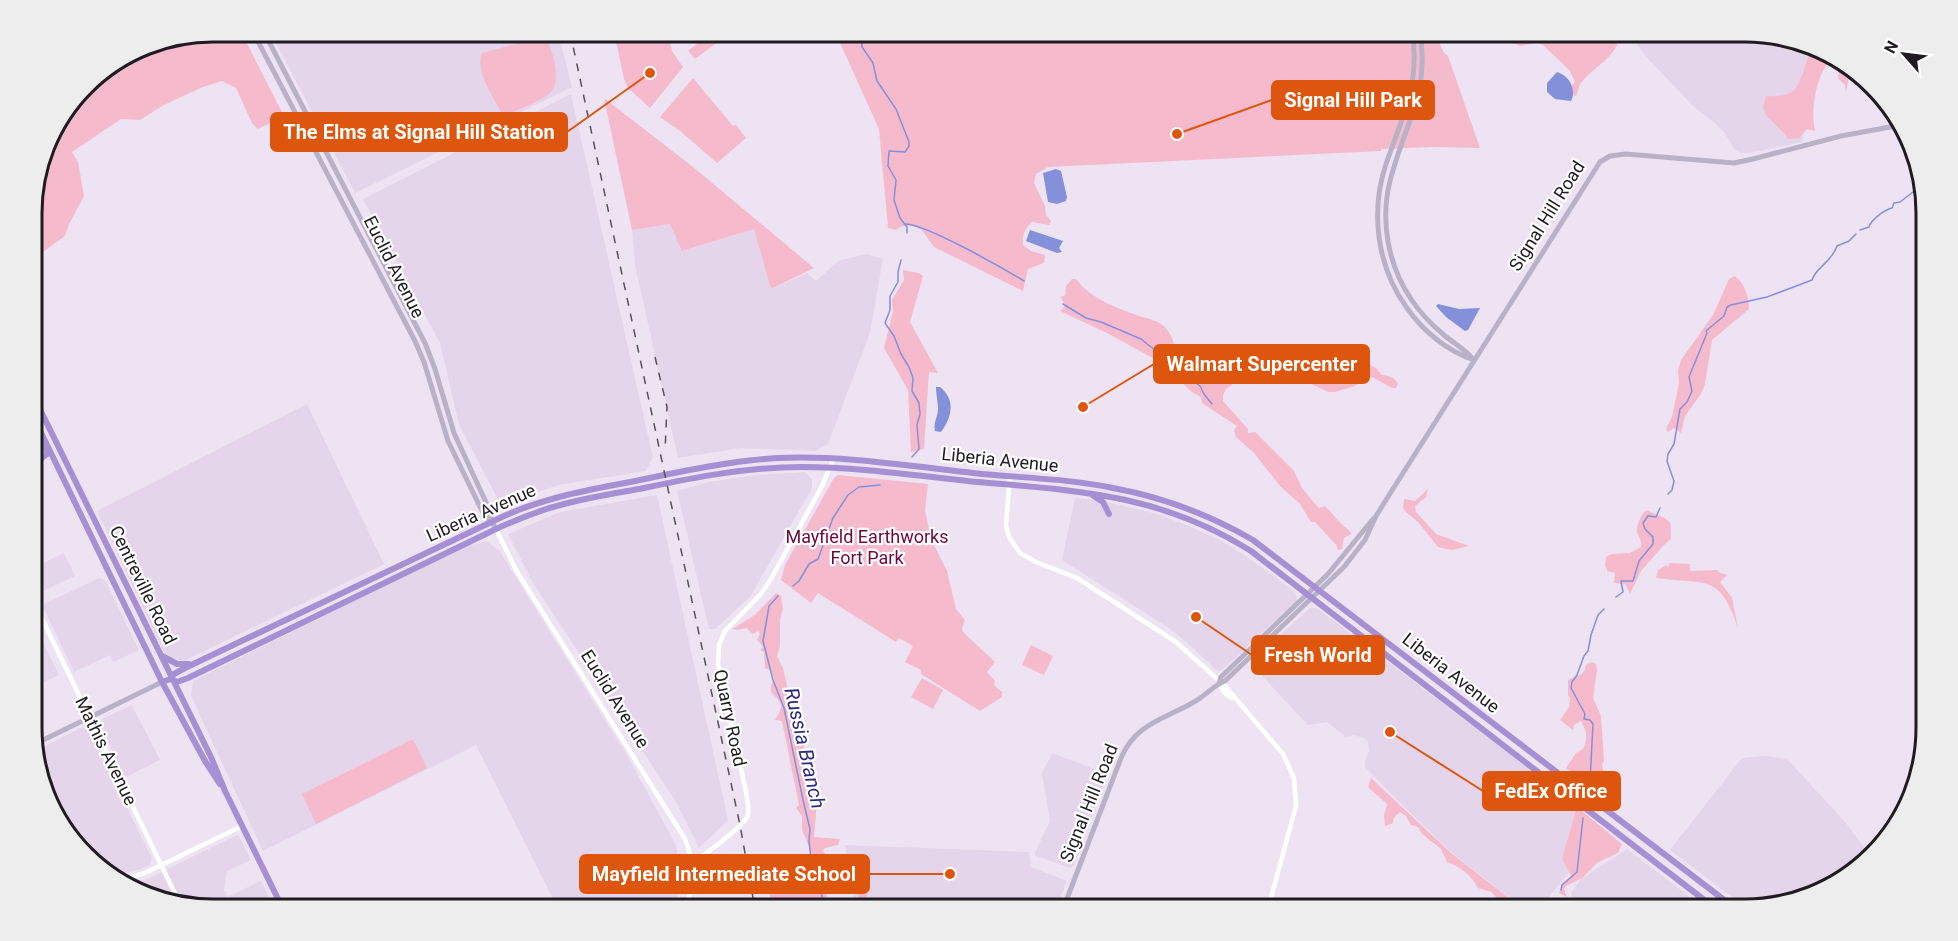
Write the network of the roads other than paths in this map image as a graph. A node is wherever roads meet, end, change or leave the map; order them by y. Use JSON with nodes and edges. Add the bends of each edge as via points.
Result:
{"nodes":[{"id":1,"x":258,"y":42,"type":"edge"},
{"id":2,"x":269,"y":42,"type":"edge"},
{"id":3,"x":1413,"y":42,"type":"edge"},
{"id":4,"x":1421,"y":42,"type":"edge"},
{"id":5,"x":1892,"y":127,"type":"edge"},
{"id":6,"x":1474,"y":360,"type":"junction"},
{"id":7,"x":42,"y":413,"type":"edge"},
{"id":8,"x":42,"y":433,"type":"edge"},
{"id":9,"x":45,"y":439,"type":"junction"},
{"id":10,"x":42,"y":458,"type":"dead end"},
{"id":11,"x":833,"y":460,"type":"junction"},
{"id":12,"x":830,"y":468,"type":"junction"},
{"id":13,"x":1010,"y":476,"type":"junction"},
{"id":14,"x":1009,"y":484,"type":"junction"},
{"id":15,"x":1086,"y":492,"type":"junction"},
{"id":16,"x":1109,"y":513,"type":"dead end"},
{"id":17,"x":492,"y":522,"type":"junction"},
{"id":18,"x":496,"y":529,"type":"junction"},
{"id":19,"x":1318,"y":589,"type":"junction"},
{"id":20,"x":1311,"y":596,"type":"junction"},
{"id":21,"x":42,"y":619,"type":"edge"},
{"id":22,"x":1265,"y":634,"type":"junction"},
{"id":23,"x":158,"y":651,"type":"junction"},
{"id":24,"x":1251,"y":656,"type":"junction"},
{"id":25,"x":198,"y":662,"type":"junction"},
{"id":26,"x":188,"y":678,"type":"junction"},
{"id":27,"x":171,"y":679,"type":"junction"},
{"id":28,"x":162,"y":682,"type":"junction"},
{"id":29,"x":1219,"y":683,"type":"junction"},
{"id":30,"x":183,"y":703,"type":"junction"},
{"id":31,"x":90,"y":718,"type":"junction"},
{"id":32,"x":43,"y":741,"type":"edge"},
{"id":33,"x":225,"y":791,"type":"junction"},
{"id":34,"x":242,"y":826,"type":"junction"},
{"id":35,"x":692,"y":861,"type":"junction"},
{"id":36,"x":162,"y":866,"type":"junction"},
{"id":37,"x":130,"y":877,"type":"edge"},
{"id":38,"x":176,"y":895,"type":"edge"},
{"id":39,"x":278,"y":899,"type":"edge"},
{"id":40,"x":688,"y":899,"type":"edge"},
{"id":41,"x":1067,"y":899,"type":"edge"},
{"id":42,"x":1271,"y":899,"type":"edge"},
{"id":43,"x":1703,"y":899,"type":"edge"},
{"id":44,"x":1723,"y":899,"type":"edge"}],
"edges":[{"from":1,"to":17,"type":"main road","name":"Euclid Avenue","via":[[415,341],[448,441],[484,515]]},
{"from":2,"to":17,"type":"main road","name":"Euclid Avenue","via":[[426,343],[454,433]]},
{"from":3,"to":6,"type":"main road","via":[[1413,83],[1382,179],[1379,239],[1389,275],[1407,309],[1441,343]]},
{"from":4,"to":6,"type":"main road","via":[[1422,82],[1390,182],[1386,210],[1388,242],[1400,280],[1419,310]]},
{"from":5,"to":6,"type":"main road","name":"Signal Hill Road","via":[[1734,162],[1626,154],[1603,159]]},
{"from":6,"to":19,"type":"main road","name":"Signal Hill Road","via":[[1376,516]]},
{"from":7,"to":23,"type":"highway","name":"Centreville Road"},
{"from":8,"to":9,"type":"highway","name":"Centreville Road"},
{"from":9,"to":10,"type":"highway","via":[[47,454]]},
{"from":9,"to":28,"type":"highway","name":"Centreville Road"},
{"from":11,"to":12,"type":"street","name":"Quarry Road"},
{"from":11,"to":13,"type":"highway","name":"Liberia Avenue"},
{"from":11,"to":17,"type":"highway","name":"Liberia Avenue","via":[[797,458],[714,465],[576,492]]},
{"from":12,"to":14,"type":"highway","name":"Liberia Avenue"},
{"from":12,"to":18,"type":"highway","name":"Liberia Avenue","via":[[762,468],[673,482],[564,504]]},
{"from":12,"to":35,"type":"street","name":"Quarry Road","via":[[771,579],[729,627],[719,645],[720,681],[748,815],[716,846]]},
{"from":13,"to":14,"type":"street"},
{"from":13,"to":19,"type":"highway","name":"Liberia Avenue","via":[[1114,488],[1181,507],[1253,540]]},
{"from":14,"to":15,"type":"highway","name":"Liberia Avenue"},
{"from":14,"to":29,"type":"street","via":[[1006,525],[1020,553],[1077,578],[1152,626],[1189,652]]},
{"from":15,"to":16,"type":"highway","via":[[1101,500]]},
{"from":15,"to":20,"type":"highway","name":"Liberia Avenue","via":[[1144,503],[1193,520],[1251,551]]},
{"from":17,"to":18,"type":"main road","name":"Euclid Avenue"},
{"from":17,"to":25,"type":"highway","name":"Liberia Avenue"},
{"from":18,"to":26,"type":"highway","name":"Liberia Avenue"},
{"from":18,"to":35,"type":"street","name":"Euclid Avenue","via":[[512,562],[678,825]]},
{"from":19,"to":20,"type":"main road","name":"Signal Hill Road"},
{"from":19,"to":44,"type":"highway","name":"Liberia Avenue"},
{"from":20,"to":22,"type":"main road","name":"Signal Hill Road"},
{"from":20,"to":24,"type":"main road","name":"Signal Hill Road"},
{"from":20,"to":43,"type":"highway","name":"Liberia Avenue"},
{"from":21,"to":31,"type":"street","name":"Mathis Avenue"},
{"from":22,"to":24,"type":"main road"},
{"from":22,"to":29,"type":"main road","name":"Signal Hill Road"},
{"from":23,"to":25,"type":"highway","via":[[179,664]]},
{"from":23,"to":27,"type":"highway","name":"Centreville Road"},
{"from":24,"to":29,"type":"main road","name":"Signal Hill Road"},
{"from":25,"to":27,"type":"highway","name":"Liberia Avenue"},
{"from":26,"to":27,"type":"highway","name":"Liberia Avenue","via":[[177,682]]},
{"from":26,"to":30,"type":"highway","via":[[182,688]]},
{"from":27,"to":28,"type":"highway","name":"Liberia Avenue"},
{"from":27,"to":30,"type":"highway","name":"Centreville Road"},
{"from":28,"to":31,"type":"main road","name":"Liberia Avenue"},
{"from":28,"to":33,"type":"highway","name":"Centreville Road"},
{"from":29,"to":41,"type":"main road","name":"Signal Hill Road","via":[[1196,701],[1148,725],[1128,744]]},
{"from":29,"to":42,"type":"street","via":[[1283,754],[1296,787],[1294,815]]},
{"from":30,"to":33,"type":"highway","name":"Centreville Road"},
{"from":31,"to":32,"type":"main road","name":"Liberia Avenue"},
{"from":31,"to":36,"type":"street","name":"Mathis Avenue"},
{"from":33,"to":34,"type":"highway","name":"Centreville Road"},
{"from":34,"to":36,"type":"street"},
{"from":34,"to":39,"type":"highway","name":"Centreville Road"},
{"from":35,"to":40,"type":"street"},
{"from":36,"to":37,"type":"street"},
{"from":36,"to":38,"type":"street","name":"Mathis Avenue"}]}
